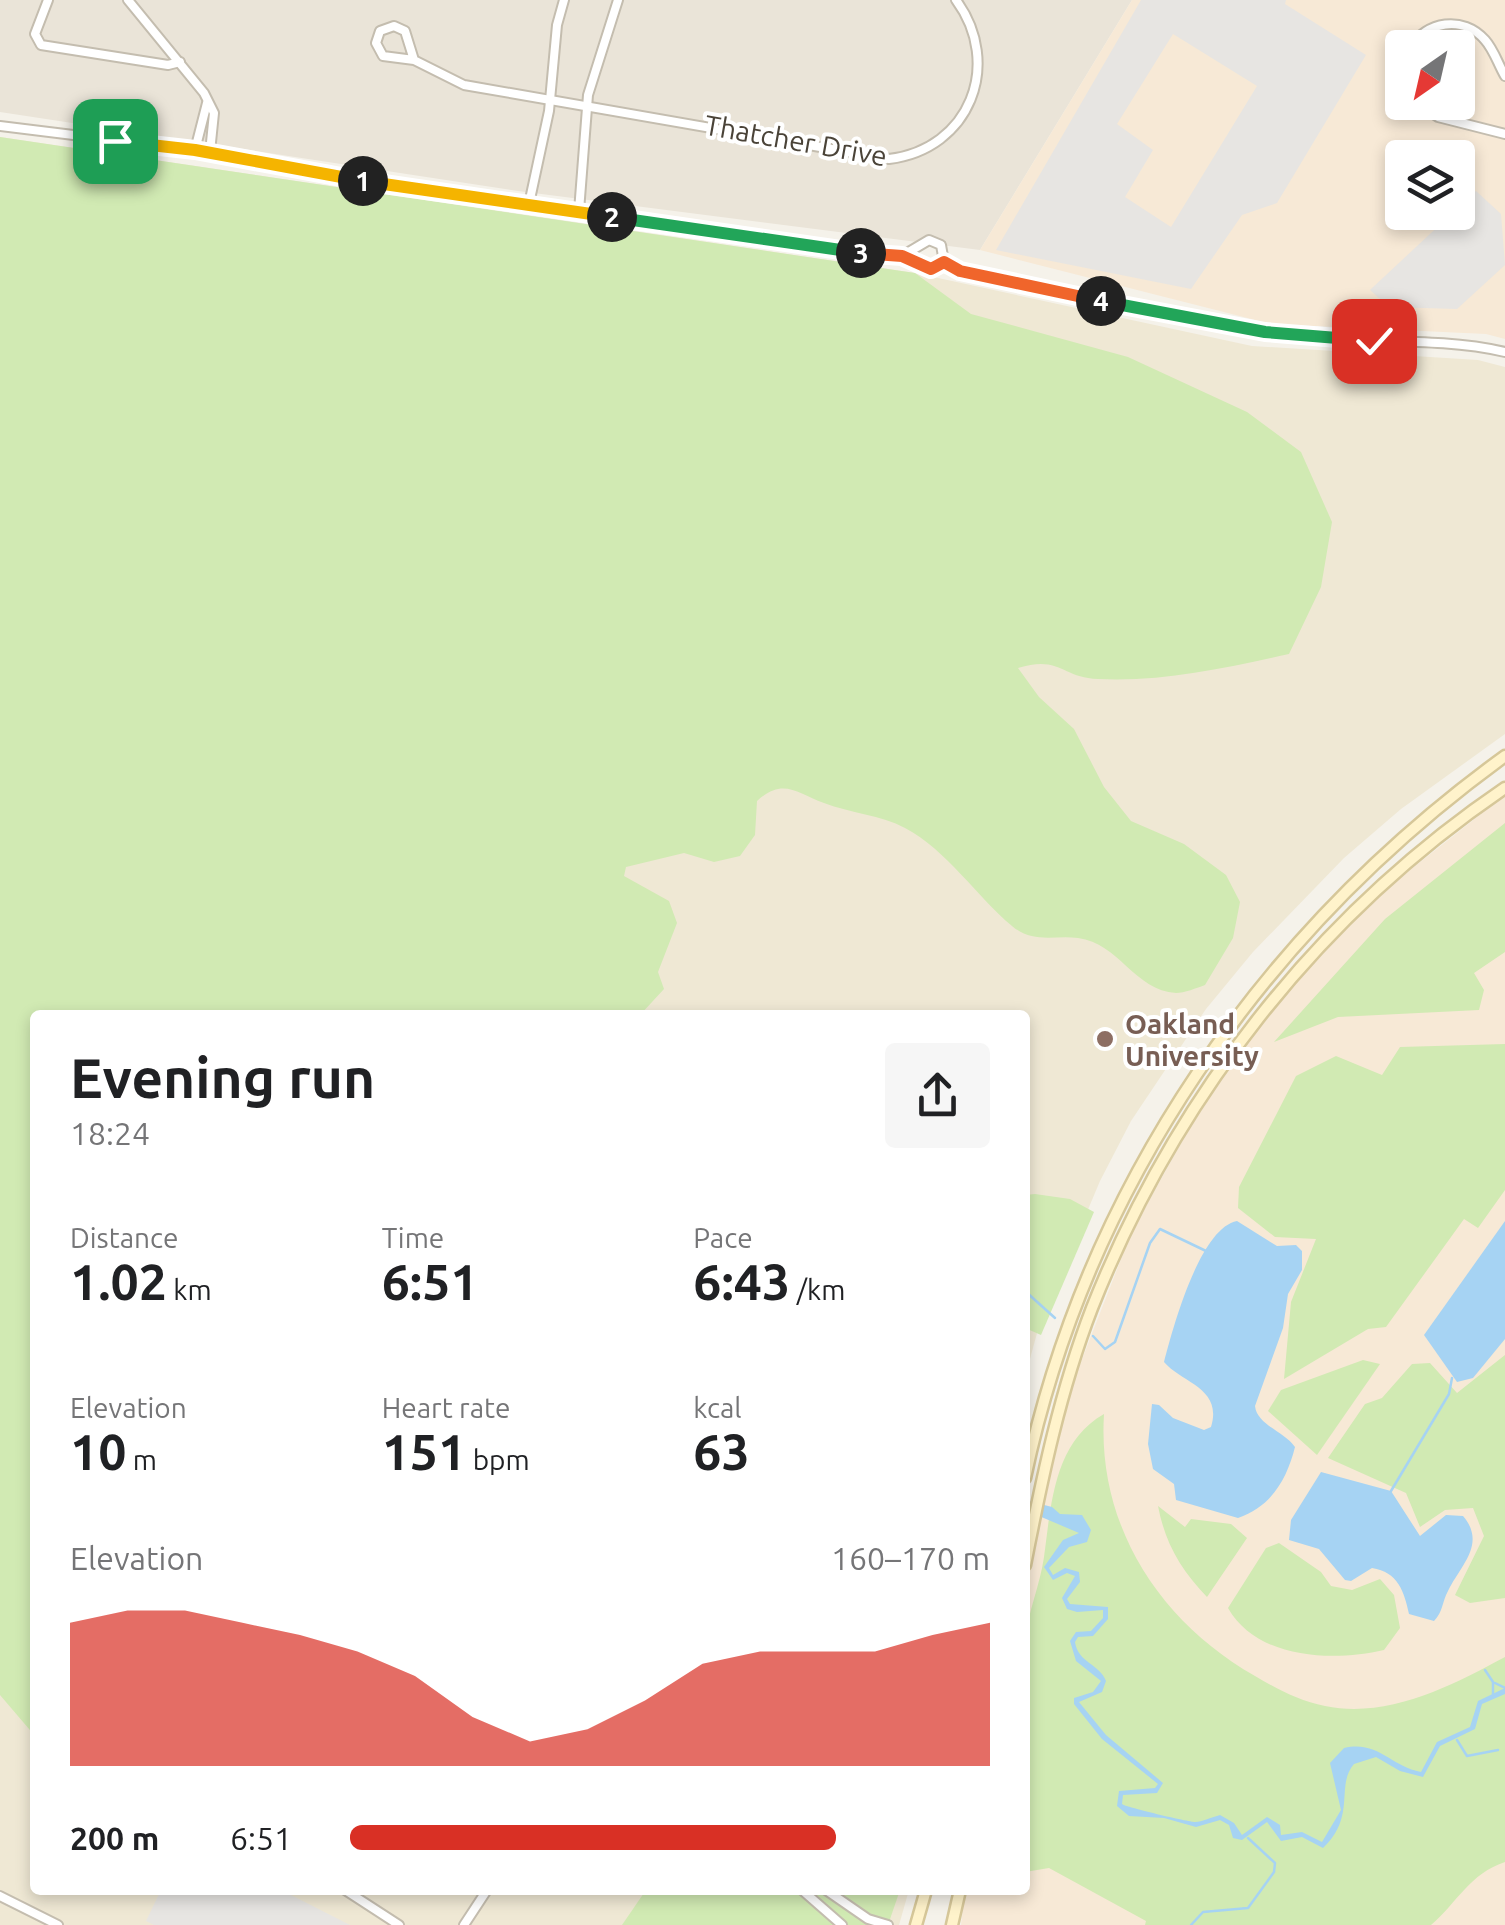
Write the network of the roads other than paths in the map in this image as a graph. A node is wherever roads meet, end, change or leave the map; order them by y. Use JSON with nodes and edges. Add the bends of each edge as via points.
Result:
{"nodes":[{"id":1,"x":48,"y":0,"type":"edge"},
{"id":2,"x":128,"y":0,"type":"edge"},
{"id":3,"x":564,"y":0,"type":"edge"},
{"id":4,"x":618,"y":0,"type":"edge"},
{"id":5,"x":956,"y":0,"type":"edge"},
{"id":6,"x":1425,"y":30,"type":"edge"},
{"id":7,"x":1468,"y":30,"type":"edge"},
{"id":8,"x":1475,"y":34,"type":"edge"},
{"id":9,"x":414,"y":60,"type":"junction"},
{"id":10,"x":180,"y":62,"type":"junction"},
{"id":11,"x":1505,"y":76,"type":"edge"},
{"id":12,"x":550,"y":100,"type":"junction"},
{"id":13,"x":207,"y":103,"type":"junction"},
{"id":14,"x":586,"y":106,"type":"junction"},
{"id":15,"x":1453,"y":120,"type":"edge"},
{"id":16,"x":0,"y":126,"type":"edge"},
{"id":17,"x":1505,"y":134,"type":"edge"},
{"id":18,"x":195,"y":150,"type":"junction"},
{"id":19,"x":210,"y":152,"type":"junction"},
{"id":20,"x":529,"y":204,"type":"junction"},
{"id":21,"x":579,"y":211,"type":"junction"},
{"id":22,"x":902,"y":256,"type":"junction"},
{"id":23,"x":944,"y":262,"type":"junction"},
{"id":24,"x":1505,"y":352,"type":"edge"},
{"id":25,"x":1505,"y":756,"type":"edge"},
{"id":26,"x":1505,"y":788,"type":"edge"},
{"id":27,"x":1030,"y":1457,"type":"edge"},
{"id":28,"x":1030,"y":1540,"type":"edge"},
{"id":29,"x":353,"y":1895,"type":"edge"},
{"id":30,"x":484,"y":1895,"type":"edge"},
{"id":31,"x":808,"y":1895,"type":"edge"},
{"id":32,"x":833,"y":1895,"type":"edge"},
{"id":33,"x":925,"y":1895,"type":"edge"},
{"id":34,"x":959,"y":1895,"type":"edge"},
{"id":35,"x":0,"y":1896,"type":"edge"},
{"id":36,"x":58,"y":1925,"type":"edge"},
{"id":37,"x":399,"y":1925,"type":"edge"},
{"id":38,"x":464,"y":1925,"type":"edge"},
{"id":39,"x":842,"y":1925,"type":"edge"},
{"id":40,"x":888,"y":1925,"type":"edge"},
{"id":41,"x":916,"y":1925,"type":"edge"},
{"id":42,"x":952,"y":1925,"type":"edge"}],
"edges":[{"from":1,"to":10,"type":"street","via":[[35,34],[40,45],[168,66]]},
{"from":2,"to":10,"type":"street"},
{"from":3,"to":12,"type":"street"},
{"from":4,"to":14,"type":"street"},
{"from":5,"to":14,"type":"street","name":"Thatcher Drive","via":[[977,40],[976,89],[951,132],[907,156],[866,157]]},
{"from":6,"to":7,"type":"street"},
{"from":8,"to":11,"type":"street","via":[[1488,42]]},
{"from":9,"to":9,"type":"street","name":"Thatcher Drive","via":[[382,56],[376,44],[380,31],[405,31]]},
{"from":9,"to":12,"type":"street","name":"Thatcher Drive","via":[[464,86]]},
{"from":10,"to":13,"type":"street"},
{"from":12,"to":14,"type":"street","name":"Thatcher Drive"},
{"from":12,"to":20,"type":"street"},
{"from":13,"to":18,"type":"street"},
{"from":13,"to":19,"type":"street","via":[[214,114]]},
{"from":14,"to":21,"type":"street"},
{"from":15,"to":17,"type":"street"},
{"from":16,"to":18,"type":"street"},
{"from":18,"to":19,"type":"street"},
{"from":19,"to":20,"type":"street"},
{"from":20,"to":21,"type":"street"},
{"from":21,"to":22,"type":"street"},
{"from":22,"to":23,"type":"street","via":[[931,269]]},
{"from":22,"to":23,"type":"street","via":[[929,240],[941,245]]},
{"from":23,"to":24,"type":"street","via":[[960,271],[1247,330]]},
{"from":25,"to":27,"type":"main road","via":[[1336,900],[1254,993],[1194,1075],[1091,1266]]},
{"from":26,"to":28,"type":"main road","via":[[1433,841],[1330,935],[1201,1098],[1149,1185],[1092,1310]]},
{"from":29,"to":37,"type":"street"},
{"from":30,"to":38,"type":"street"},
{"from":31,"to":39,"type":"street"},
{"from":32,"to":40,"type":"street"},
{"from":33,"to":41,"type":"main road"},
{"from":34,"to":42,"type":"main road"},
{"from":35,"to":36,"type":"street"}]}
